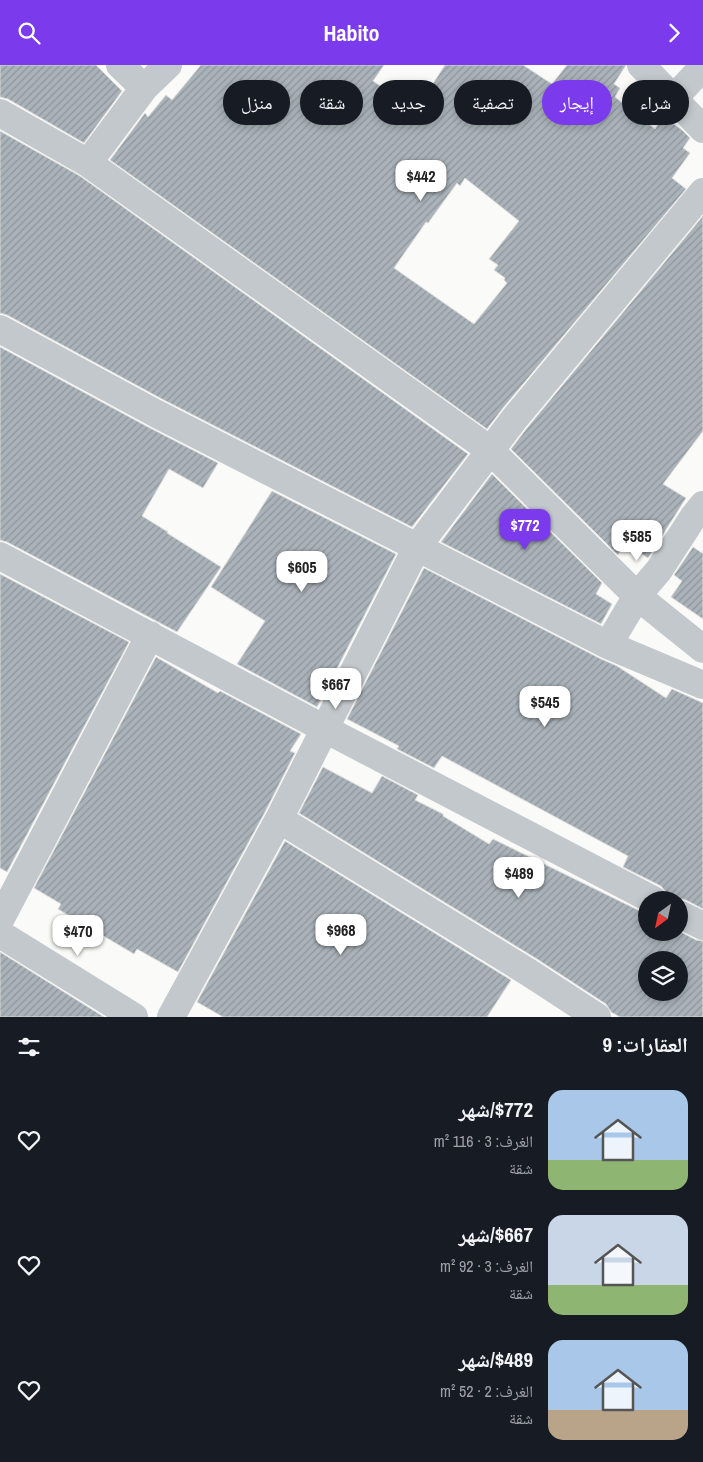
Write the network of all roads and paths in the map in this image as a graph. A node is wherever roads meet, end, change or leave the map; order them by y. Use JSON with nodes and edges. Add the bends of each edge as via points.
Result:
{"nodes":[{"id":1,"x":120,"y":65,"type":"edge"},
{"id":2,"x":168,"y":65,"type":"edge"},
{"id":3,"x":641,"y":65,"type":"edge"},
{"id":4,"x":703,"y":67,"type":"edge"},
{"id":5,"x":656,"y":80,"type":"edge"},
{"id":6,"x":689,"y":82,"type":"edge"},
{"id":7,"x":144,"y":88,"type":"junction"},
{"id":8,"x":0,"y":113,"type":"edge"},
{"id":9,"x":689,"y":114,"type":"edge"},
{"id":10,"x":703,"y":129,"type":"edge"},
{"id":11,"x":88,"y":163,"type":"junction"},
{"id":12,"x":703,"y":192,"type":"edge"},
{"id":13,"x":0,"y":329,"type":"edge"},
{"id":14,"x":490,"y":450,"type":"junction"},
{"id":15,"x":703,"y":505,"type":"edge"},
{"id":16,"x":417,"y":547,"type":"junction"},
{"id":17,"x":0,"y":556,"type":"edge"},
{"id":18,"x":637,"y":595,"type":"junction"},
{"id":19,"x":150,"y":635,"type":"junction"},
{"id":20,"x":608,"y":645,"type":"junction"},
{"id":21,"x":703,"y":649,"type":"edge"},
{"id":22,"x":703,"y":685,"type":"edge"},
{"id":23,"x":325,"y":729,"type":"junction"},
{"id":24,"x":279,"y":819,"type":"junction"},
{"id":25,"x":638,"y":892,"type":"edge"},
{"id":26,"x":688,"y":918,"type":"edge"},
{"id":27,"x":0,"y":920,"type":"edge"},
{"id":28,"x":703,"y":926,"type":"edge"},
{"id":29,"x":0,"y":934,"type":"edge"},
{"id":30,"x":134,"y":1017,"type":"edge"},
{"id":31,"x":171,"y":1017,"type":"edge"},
{"id":32,"x":597,"y":1017,"type":"edge"}],
"edges":[{"from":1,"to":7,"type":"street"},
{"from":2,"to":7,"type":"street"},
{"from":3,"to":5,"type":"street"},
{"from":4,"to":6,"type":"street"},
{"from":7,"to":11,"type":"street"},
{"from":8,"to":11,"type":"street"},
{"from":9,"to":10,"type":"street"},
{"from":11,"to":14,"type":"street"},
{"from":12,"to":14,"type":"street"},
{"from":13,"to":16,"type":"street","via":[[155,413]]},
{"from":14,"to":16,"type":"street"},
{"from":14,"to":18,"type":"street"},
{"from":15,"to":18,"type":"street","via":[[659,570]]},
{"from":16,"to":20,"type":"street"},
{"from":16,"to":23,"type":"street"},
{"from":17,"to":19,"type":"street"},
{"from":18,"to":20,"type":"street"},
{"from":18,"to":21,"type":"street"},
{"from":19,"to":23,"type":"street"},
{"from":19,"to":27,"type":"street"},
{"from":20,"to":22,"type":"street"},
{"from":23,"to":24,"type":"street"},
{"from":23,"to":25,"type":"street"},
{"from":24,"to":31,"type":"street"},
{"from":24,"to":32,"type":"street"},
{"from":26,"to":28,"type":"street"},
{"from":29,"to":30,"type":"street"}]}
